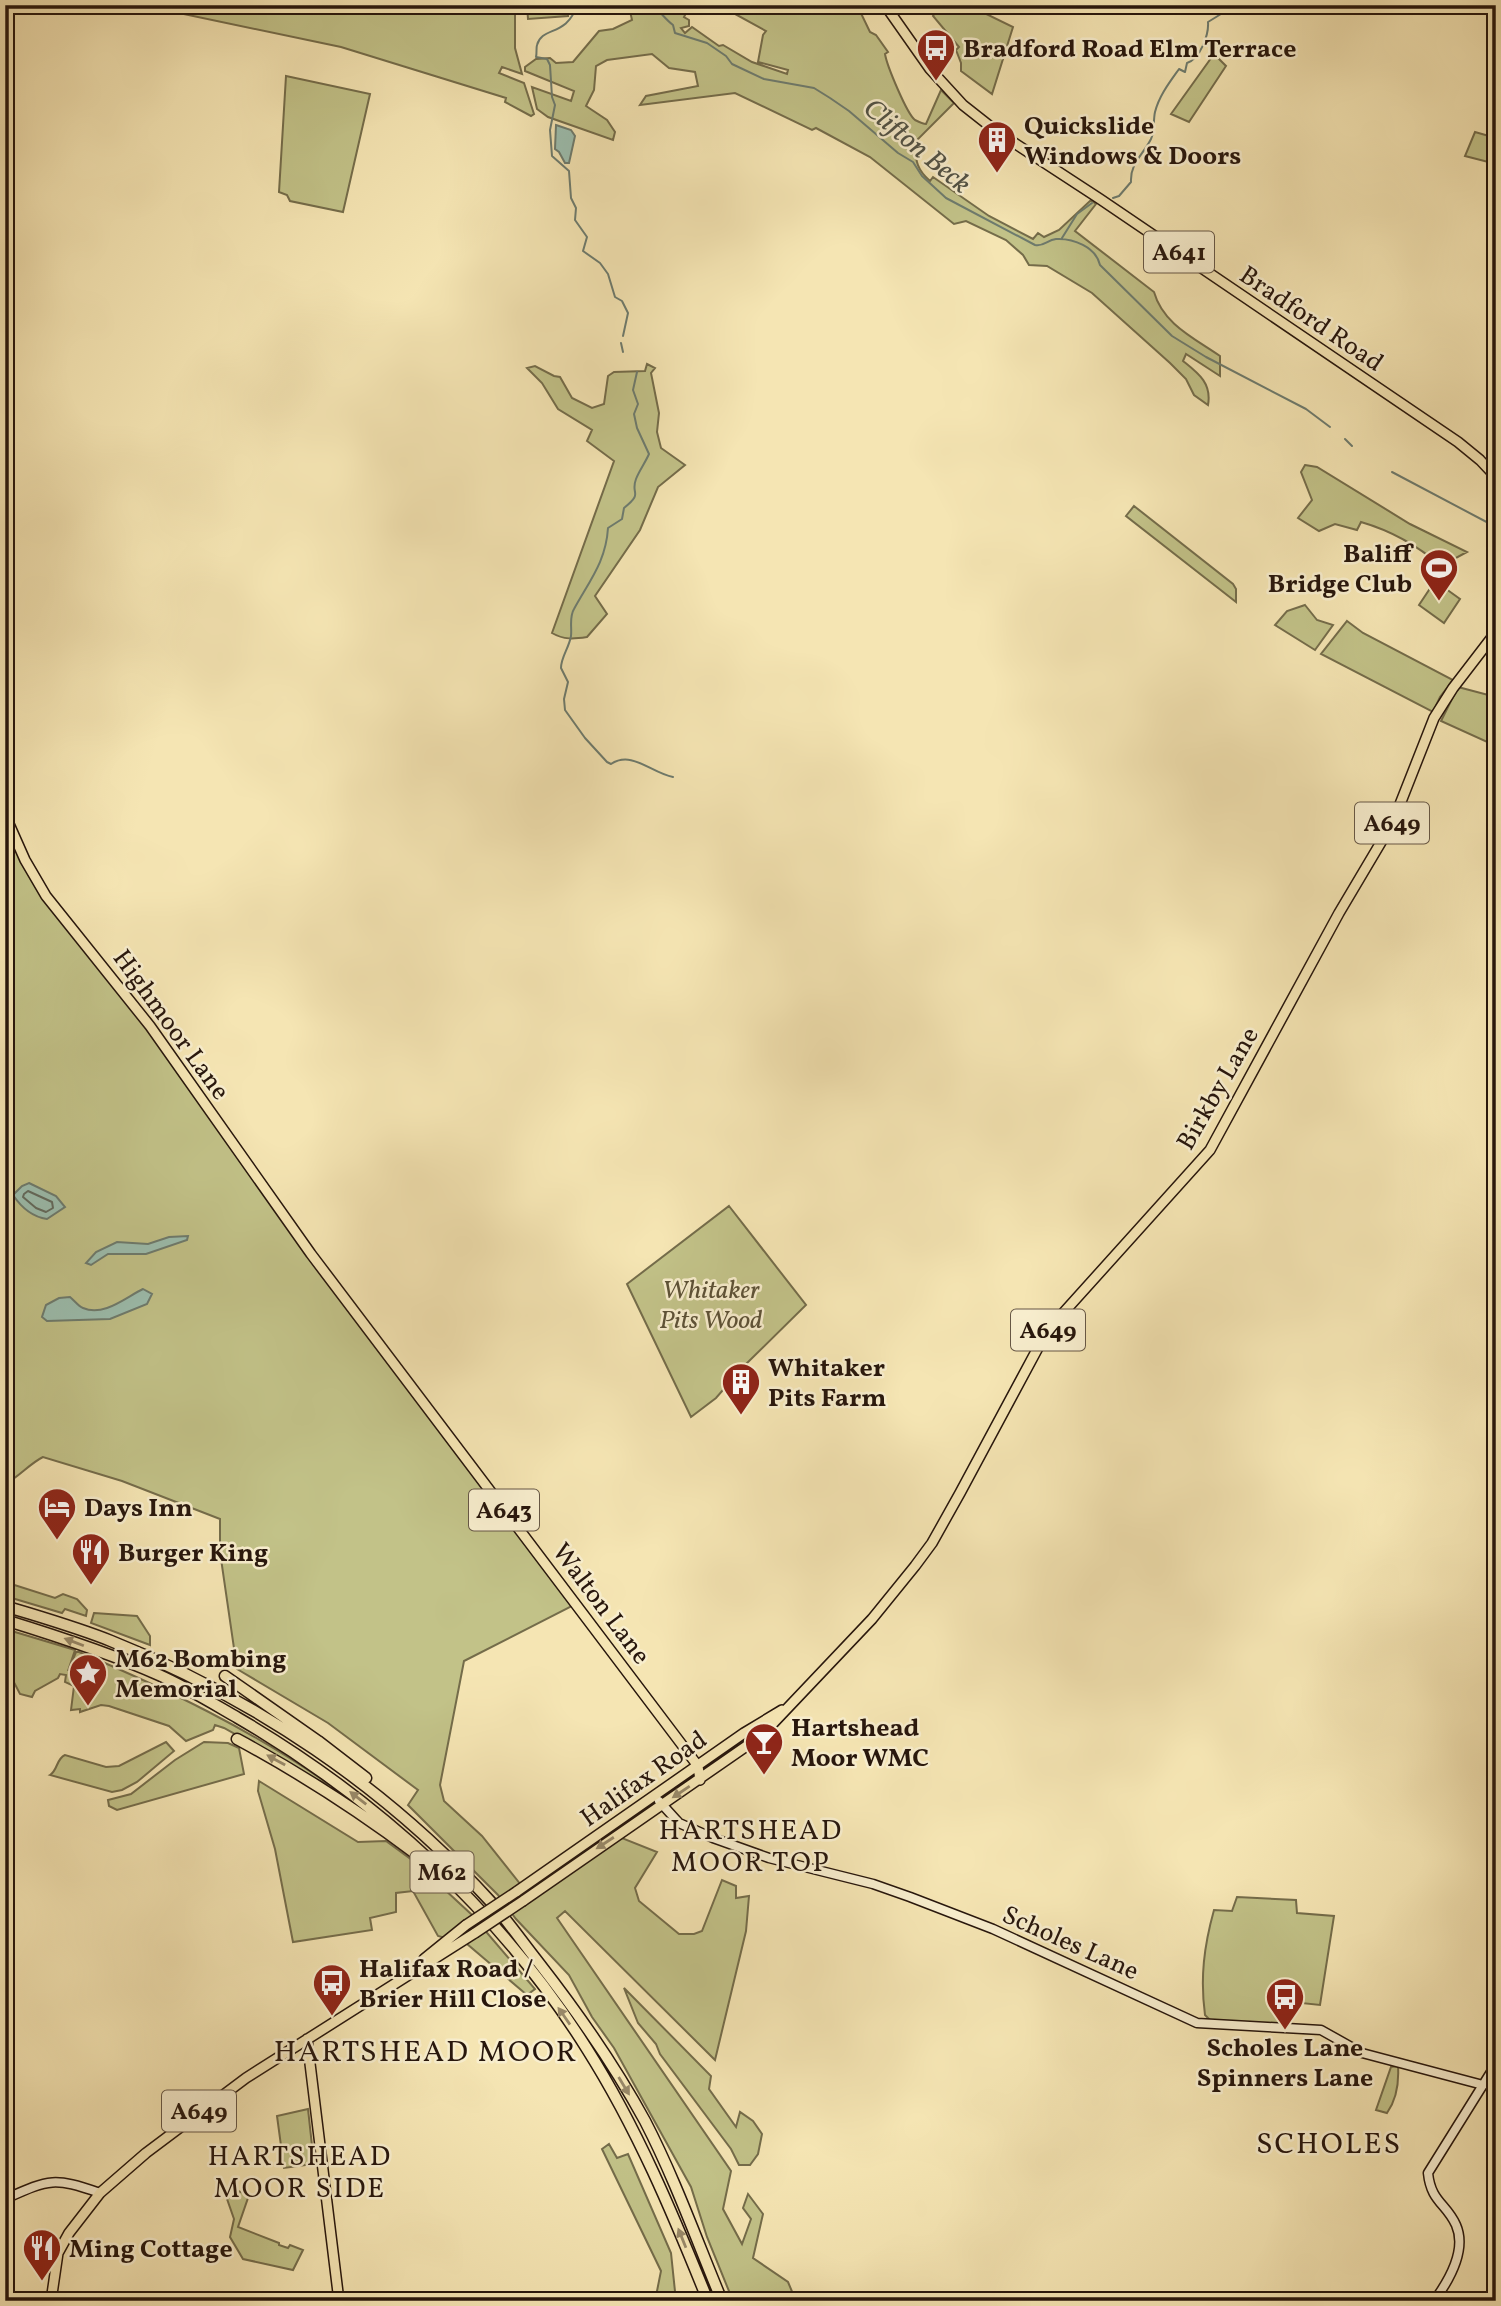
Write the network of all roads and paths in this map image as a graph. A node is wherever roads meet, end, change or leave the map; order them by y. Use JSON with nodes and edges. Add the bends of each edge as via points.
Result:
{"nodes":[{"id":1,"x":885,"y":5,"type":"edge"},
{"id":2,"x":1496,"y":477,"type":"edge"},
{"id":3,"x":1496,"y":632,"type":"edge"},
{"id":4,"x":5,"y":816,"type":"edge"},
{"id":5,"x":311,"y":1254,"type":"joint"},
{"id":6,"x":932,"y":1542,"type":"joint"},
{"id":7,"x":5,"y":1606,"type":"edge"},
{"id":8,"x":5,"y":1620,"type":"edge"},
{"id":9,"x":225,"y":1676,"type":"dead end"},
{"id":10,"x":795,"y":1702,"type":"junction"},
{"id":11,"x":237,"y":1739,"type":"dead end"},
{"id":12,"x":736,"y":1755,"type":"junction"},
{"id":13,"x":698,"y":1766,"type":"junction"},
{"id":14,"x":700,"y":1780,"type":"junction"},
{"id":15,"x":655,"y":1797,"type":"junction"},
{"id":16,"x":662,"y":1805,"type":"junction"},
{"id":17,"x":401,"y":1814,"type":"junction"},
{"id":18,"x":453,"y":1882,"type":"junction"},
{"id":19,"x":399,"y":1980,"type":"junction"},
{"id":20,"x":307,"y":2039,"type":"junction"},
{"id":21,"x":1496,"y":2064,"type":"edge"},
{"id":22,"x":1483,"y":2085,"type":"junction"},
{"id":23,"x":100,"y":2193,"type":"junction"},
{"id":24,"x":5,"y":2199,"type":"edge"},
{"id":25,"x":51,"y":2301,"type":"edge"},
{"id":26,"x":338,"y":2301,"type":"edge"},
{"id":27,"x":708,"y":2301,"type":"edge"},
{"id":28,"x":722,"y":2301,"type":"edge"},
{"id":29,"x":1434,"y":2301,"type":"edge"}],
"edges":[{"from":1,"to":2,"type":"main road","name":"Bradford Road","number":"A641","via":[[930,69],[963,105],[996,131],[1458,442]]},
{"from":3,"to":6,"type":"main road","name":"Birkby Lane","number":"A649","via":[[1434,718],[1393,822],[1210,1150],[1047,1331]]},
{"from":4,"to":5,"type":"main road","name":"Highmoor Lane","number":"A643","via":[[46,896],[150,1026]]},
{"from":5,"to":13,"type":"main road","name":"Walton Lane","number":"A643"},
{"from":6,"to":10,"type":"main road","name":"Halifax Road","number":"A649","via":[[872,1619]]},
{"from":7,"to":17,"type":"highway","number":"M62","via":[[108,1640],[217,1690],[299,1738]]},
{"from":18,"to":8,"type":"highway","number":"M62","one_way":true,"via":[[383,1818],[289,1747],[160,1676]]},
{"from":9,"to":17,"type":"highway","via":[[346,1762]]},
{"from":10,"to":12,"type":"main road","name":"Halifax Road","number":"A649"},
{"from":10,"to":13,"type":"main road","name":"Halifax Road","number":"A649"},
{"from":18,"to":11,"type":"highway","one_way":true,"via":[[341,1800]]},
{"from":12,"to":13,"type":"main road","via":[[714,1766]]},
{"from":12,"to":14,"type":"main road","name":"Halifax Road","number":"A649"},
{"from":13,"to":14,"type":"main road","name":"Walton Lane","number":"A643"},
{"from":13,"to":15,"type":"main road","name":"Halifax Road","number":"A649"},
{"from":14,"to":16,"type":"main road","name":"Halifax Road","number":"A649","one_way":true},
{"from":15,"to":16,"type":"main road","name":"Scholes Lane"},
{"from":15,"to":19,"type":"main road","name":"Halifax Road","number":"A649","bridge":true,"via":[[466,1925]]},
{"from":16,"to":19,"type":"main road","name":"Halifax Road","number":"A649","one_way":true,"bridge":true},
{"from":16,"to":22,"type":"main road","name":"Scholes Lane","via":[[679,1823],[744,1851],[910,1897],[993,1929],[1197,2023],[1321,2030],[1362,2053]]},
{"from":17,"to":28,"type":"highway","number":"M62","one_way":true,"via":[[492,1903],[568,1999],[644,2120]]},
{"from":27,"to":18,"type":"highway","number":"M62","one_way":true,"via":[[636,2135],[587,2048],[508,1942]]},
{"from":19,"to":20,"type":"main road","number":"A649"},
{"from":20,"to":23,"type":"main road","number":"A649","via":[[177,2127]]},
{"from":20,"to":26,"type":"main road"},
{"from":21,"to":22,"type":"main road"},
{"from":22,"to":29,"type":"main road","via":[[1428,2173],[1432,2194],[1457,2227],[1458,2246],[1453,2269]]},
{"from":23,"to":24,"type":"main road","via":[[55,2182],[41,2183]]},
{"from":23,"to":25,"type":"main road","number":"A649","via":[[63,2242],[55,2263]]}]}
